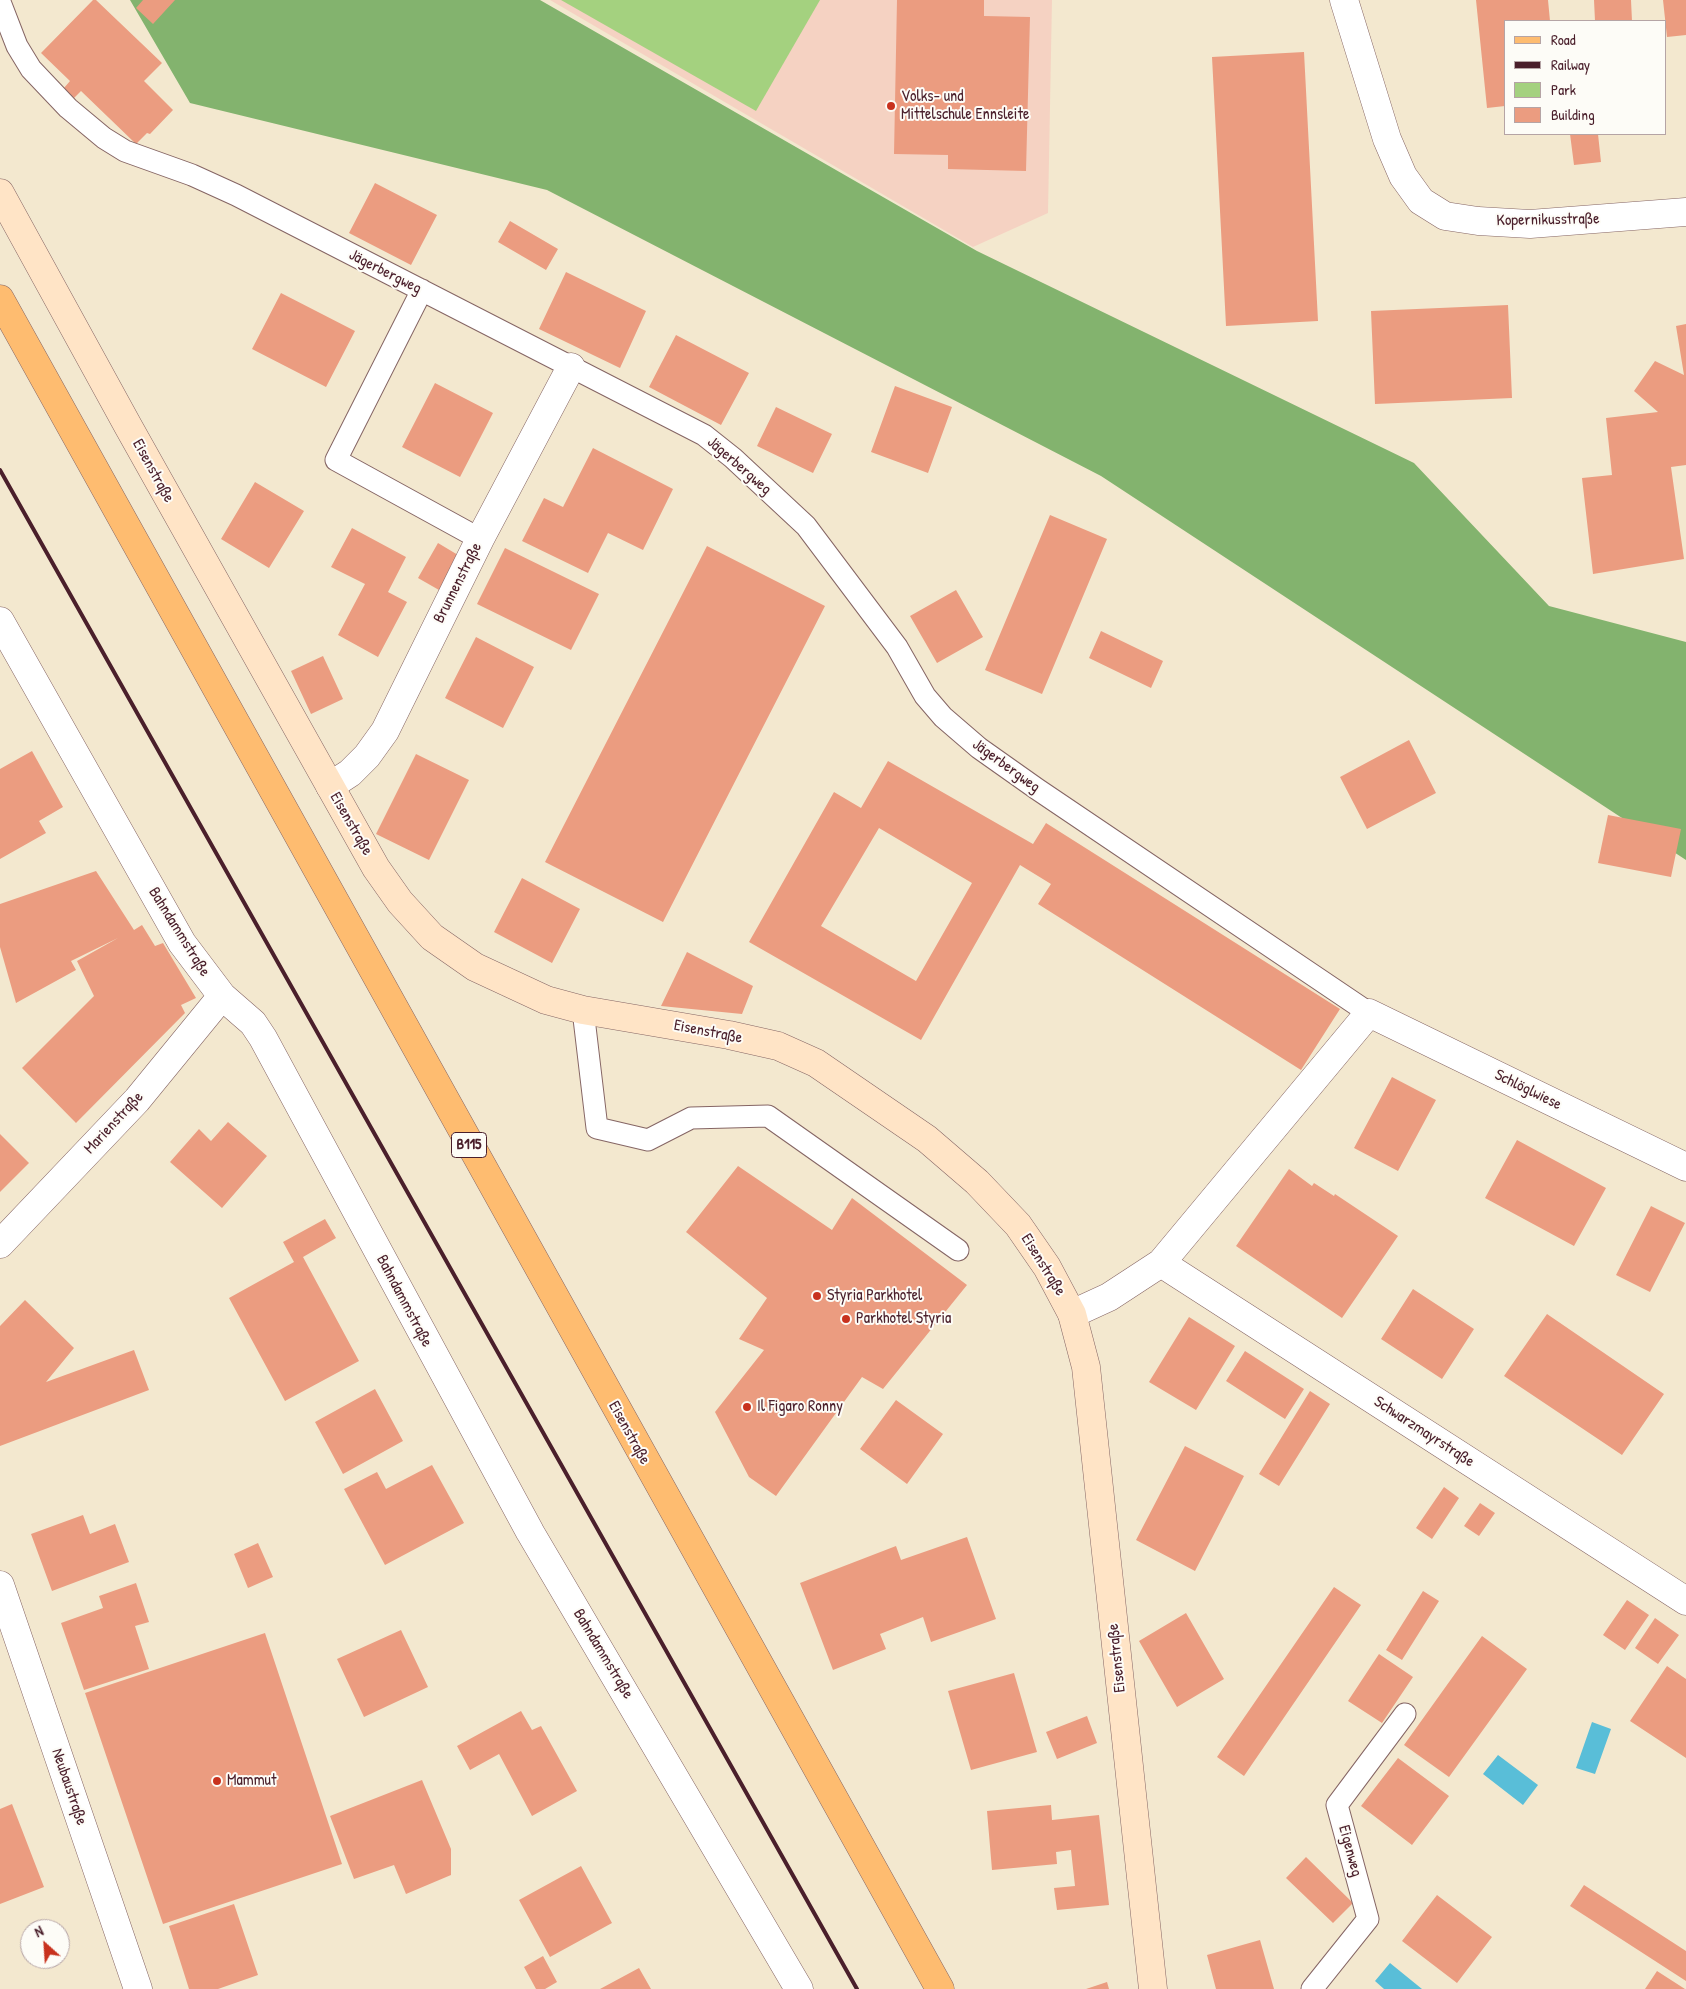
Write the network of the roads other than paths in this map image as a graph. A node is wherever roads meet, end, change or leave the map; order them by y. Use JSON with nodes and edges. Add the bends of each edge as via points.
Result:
{"nodes":[{"id":1,"x":1344,"y":0,"type":"edge"},
{"id":2,"x":0,"y":2,"type":"edge"},
{"id":3,"x":0,"y":192,"type":"edge"},
{"id":4,"x":1686,"y":212,"type":"edge"},
{"id":5,"x":422,"y":290,"type":"junction"},
{"id":6,"x":0,"y":299,"type":"edge"},
{"id":7,"x":571,"y":367,"type":"junction"},
{"id":8,"x":480,"y":539,"type":"junction"},
{"id":9,"x":0,"y":621,"type":"edge"},
{"id":10,"x":330,"y":786,"type":"junction"},
{"id":11,"x":222,"y":996,"type":"junction"},
{"id":12,"x":583,"y":1010,"type":"junction"},
{"id":13,"x":1369,"y":1013,"type":"junction"},
{"id":14,"x":1686,"y":1167,"type":"edge"},
{"id":15,"x":0,"y":1244,"type":"edge"},
{"id":16,"x":958,"y":1250,"type":"dead end"},
{"id":17,"x":1161,"y":1263,"type":"junction"},
{"id":18,"x":1072,"y":1314,"type":"junction"},
{"id":19,"x":0,"y":1585,"type":"edge"},
{"id":20,"x":1686,"y":1601,"type":"edge"},
{"id":21,"x":1405,"y":1714,"type":"dead end"},
{"id":22,"x":138,"y":1989,"type":"edge"},
{"id":23,"x":799,"y":1989,"type":"edge"},
{"id":24,"x":940,"y":1989,"type":"edge"},
{"id":25,"x":1153,"y":1989,"type":"edge"},
{"id":26,"x":1312,"y":1989,"type":"edge"}],
"edges":[{"from":1,"to":4,"type":"street","name":"Kopernikusstraße","via":[[1403,176],[1421,200],[1445,216],[1530,224]]},
{"from":2,"to":5,"type":"lane","name":"Jägerbergweg","via":[[17,46],[45,85],[104,138],[125,152],[192,175],[236,195]]},
{"from":3,"to":10,"type":"street","name":"Eisenstraße"},
{"from":5,"to":7,"type":"lane","name":"Jägerbergweg"},
{"from":5,"to":8,"type":"lane","via":[[336,460]]},
{"from":6,"to":24,"type":"main road","name":"Eisenstraße","number":"B115"},
{"from":7,"to":8,"type":"street","name":"Brunnenstraße"},
{"from":7,"to":13,"type":"lane","name":"Jägerbergweg","via":[[704,435],[806,526],[897,647],[925,696],[943,717],[979,748]]},
{"from":8,"to":10,"type":"street","name":"Brunnenstraße","via":[[385,731],[367,756]]},
{"from":9,"to":11,"type":"street","name":"Bahndammstraße","via":[[182,943]]},
{"from":10,"to":12,"type":"street","name":"Eisenstraße","via":[[376,868],[400,902],[432,937],[509,984],[546,1000]]},
{"from":11,"to":15,"type":"street","name":"Marienstraße","via":[[137,1100]]},
{"from":11,"to":23,"type":"street","name":"Bahndammstraße","via":[[253,1023],[263,1038],[530,1532]]},
{"from":12,"to":16,"type":"lane","via":[[597,1128],[648,1140],[691,1118],[768,1116]]},
{"from":12,"to":18,"type":"street","name":"Eisenstraße","via":[[768,1044],[816,1063],[927,1139],[977,1182],[1018,1225],[1048,1267]]},
{"from":13,"to":14,"type":"street","name":"Schlöglwiese"},
{"from":13,"to":17,"type":"street"},
{"from":17,"to":18,"type":"street","via":[[1109,1297]]},
{"from":17,"to":20,"type":"street","name":"Schwarzmayrstraße"},
{"from":18,"to":25,"type":"street","name":"Eisenstraße","via":[[1086,1367]]},
{"from":19,"to":22,"type":"street","name":"Neubaustraße"},
{"from":21,"to":26,"type":"lane","name":"Eigenweg","via":[[1337,1805],[1368,1919]]}]}
